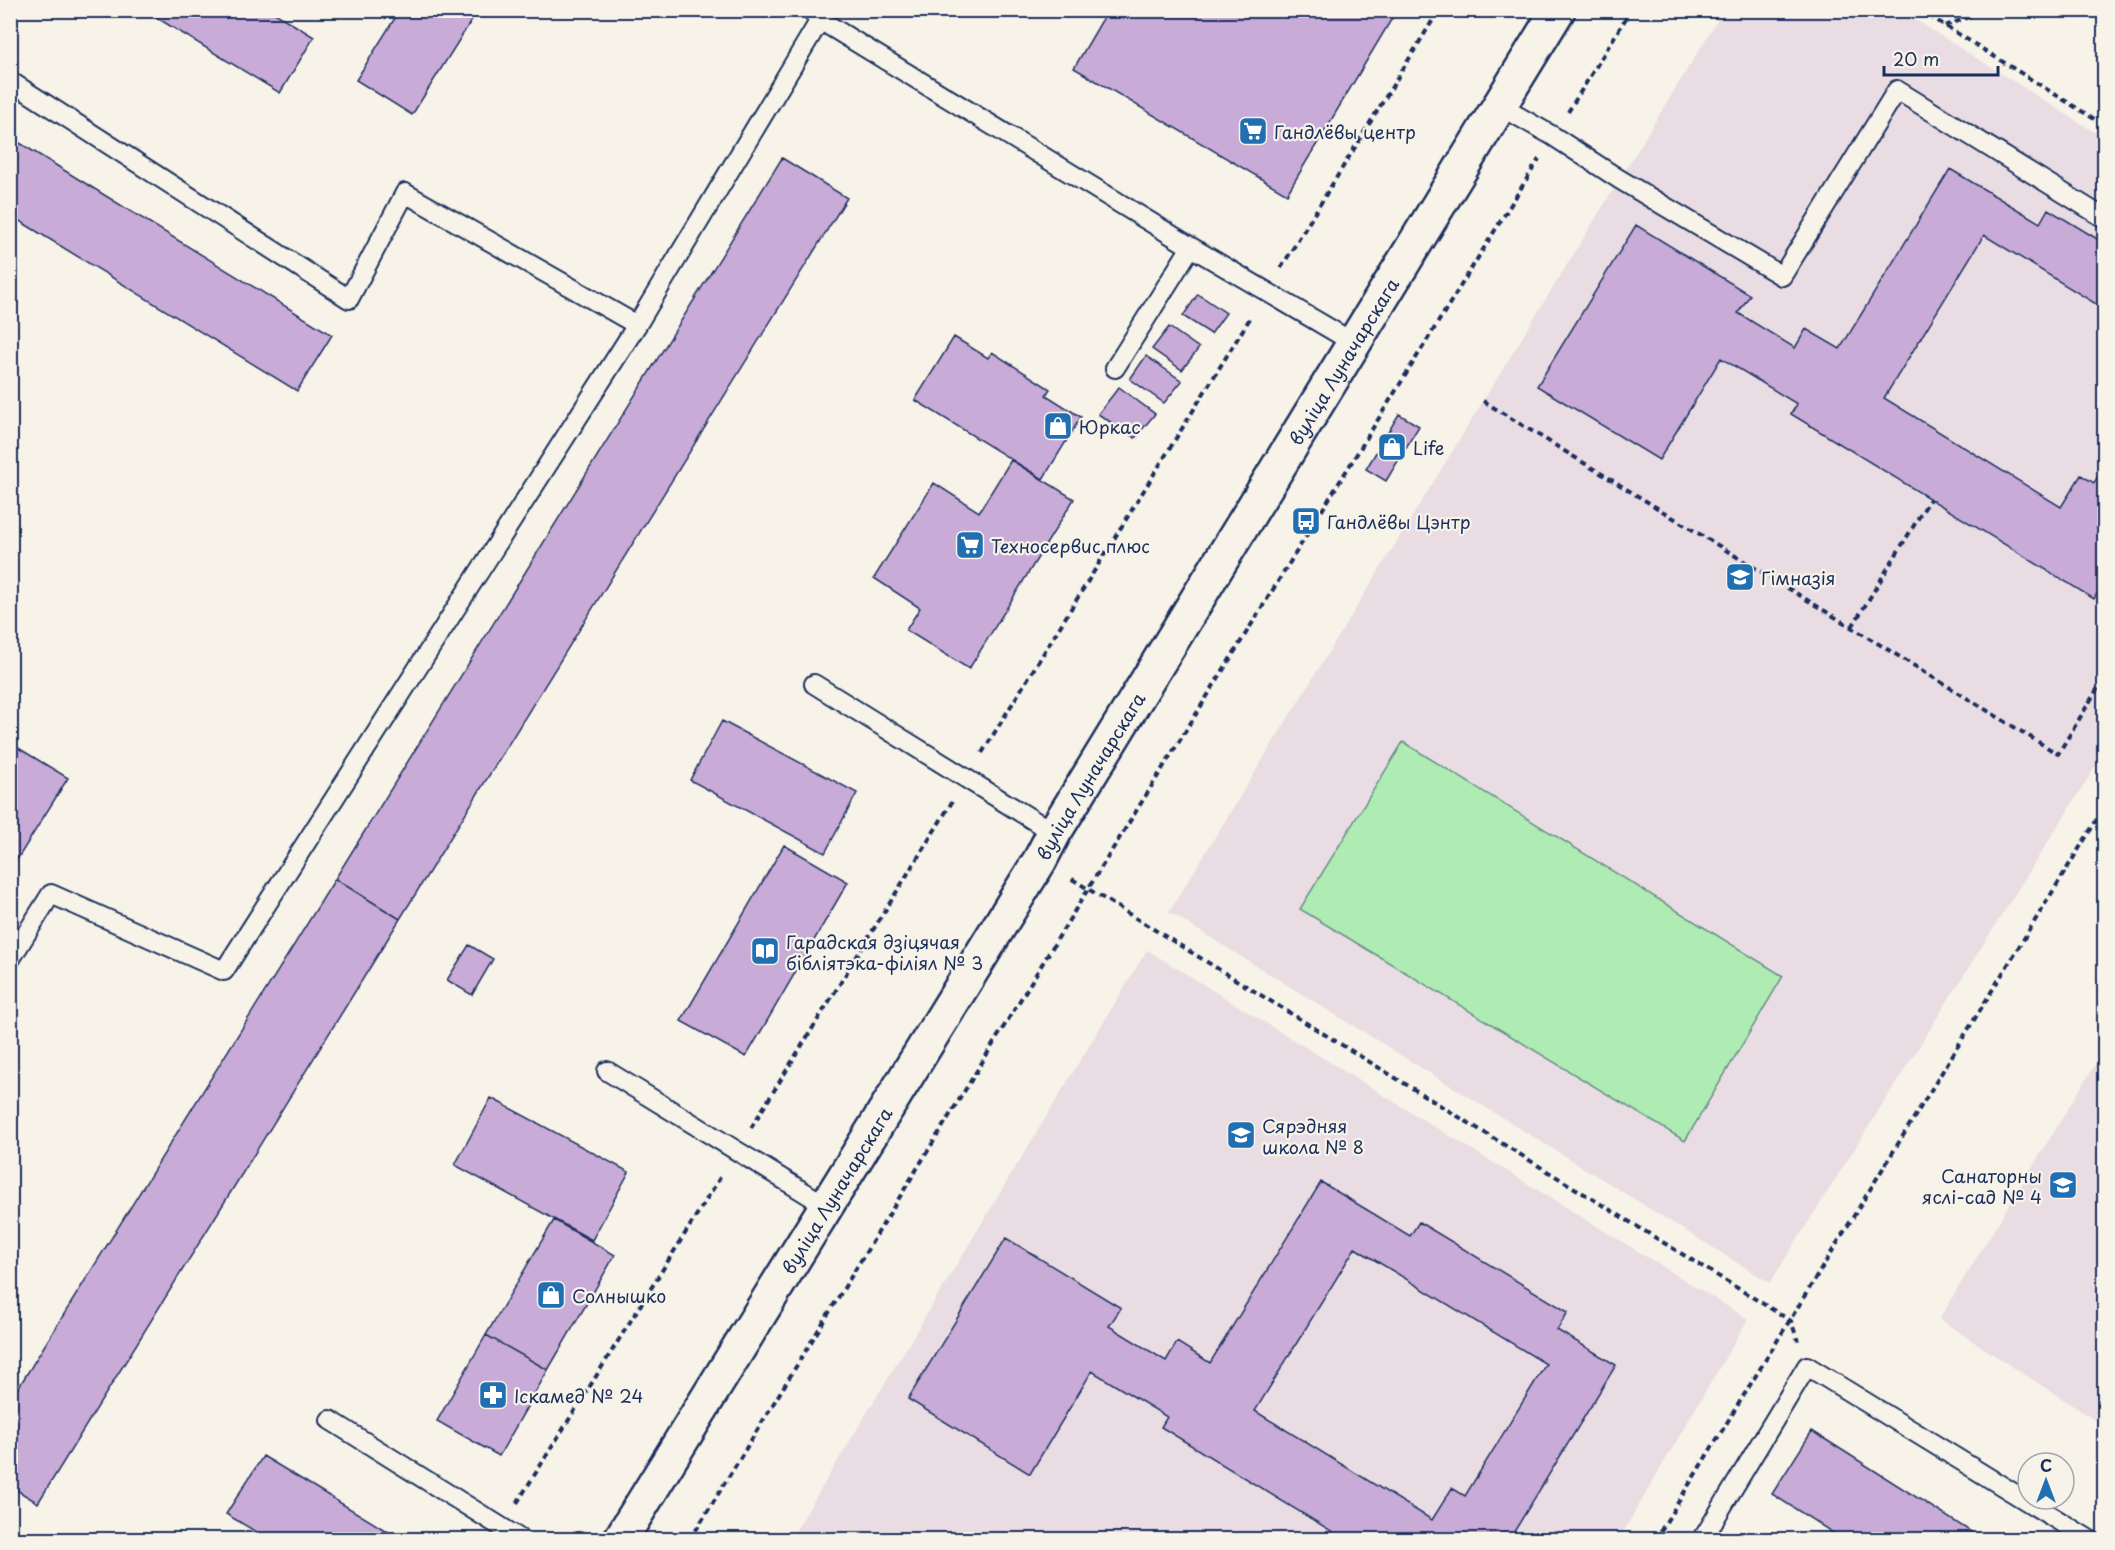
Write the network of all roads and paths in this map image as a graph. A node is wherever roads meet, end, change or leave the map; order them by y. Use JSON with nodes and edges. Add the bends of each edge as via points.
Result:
{"nodes":[{"id":1,"x":1438,"y":10,"type":"edge"},
{"id":2,"x":1558,"y":10,"type":"edge"},
{"id":3,"x":1631,"y":10,"type":"edge"},
{"id":4,"x":1920,"y":10,"type":"edge"},
{"id":5,"x":1987,"y":10,"type":"edge"},
{"id":6,"x":816,"y":15,"type":"edge"},
{"id":7,"x":1945,"y":26,"type":"junction"},
{"id":8,"x":10,"y":81,"type":"edge"},
{"id":9,"x":1500,"y":106,"type":"junction"},
{"id":10,"x":2104,"y":125,"type":"edge"},
{"id":11,"x":1553,"y":136,"type":"junction"},
{"id":12,"x":2104,"y":218,"type":"edge"},
{"id":13,"x":1191,"y":247,"type":"junction"},
{"id":14,"x":1281,"y":268,"type":"dead end"},
{"id":15,"x":1256,"y":308,"type":"dead end"},
{"id":16,"x":637,"y":325,"type":"junction"},
{"id":17,"x":1354,"y":343,"type":"junction"},
{"id":18,"x":1115,"y":369,"type":"dead end"},
{"id":19,"x":1483,"y":401,"type":"dead end"},
{"id":20,"x":1930,"y":499,"type":"dead end"},
{"id":21,"x":1852,"y":627,"type":"junction"},
{"id":22,"x":2104,"y":678,"type":"edge"},
{"id":23,"x":814,"y":684,"type":"dead end"},
{"id":24,"x":980,"y":757,"type":"dead end"},
{"id":25,"x":956,"y":795,"type":"dead end"},
{"id":26,"x":2104,"y":808,"type":"edge"},
{"id":27,"x":1047,"y":846,"type":"junction"},
{"id":28,"x":1088,"y":889,"type":"junction"},
{"id":29,"x":10,"y":960,"type":"edge"},
{"id":30,"x":607,"y":1071,"type":"dead end"},
{"id":31,"x":751,"y":1129,"type":"dead end"},
{"id":32,"x":726,"y":1168,"type":"dead end"},
{"id":33,"x":825,"y":1205,"type":"junction"},
{"id":34,"x":1791,"y":1321,"type":"junction"},
{"id":35,"x":1807,"y":1366,"type":"junction"},
{"id":36,"x":330,"y":1420,"type":"dead end"},
{"id":37,"x":517,"y":1503,"type":"dead end"},
{"id":38,"x":522,"y":1539,"type":"edge"},
{"id":39,"x":620,"y":1539,"type":"edge"},
{"id":40,"x":690,"y":1539,"type":"edge"},
{"id":41,"x":1655,"y":1539,"type":"edge"},
{"id":42,"x":1702,"y":1539,"type":"edge"},
{"id":43,"x":2090,"y":1539,"type":"edge"}],
"edges":[{"from":1,"to":14,"type":"path"},
{"from":2,"to":9,"type":"street","name":"вуліца Луначарскага"},
{"from":3,"to":11,"type":"path"},
{"from":4,"to":7,"type":"path"},
{"from":5,"to":7,"type":"path"},
{"from":6,"to":13,"type":"lane"},
{"from":6,"to":16,"type":"lane"},
{"from":7,"to":10,"type":"path"},
{"from":8,"to":16,"type":"lane","via":[[349,299],[405,193]]},
{"from":9,"to":11,"type":"lane"},
{"from":9,"to":17,"type":"street","name":"вуліца Луначарскага"},
{"from":11,"to":12,"type":"lane","via":[[1782,276],[1897,90]]},
{"from":11,"to":28,"type":"path"},
{"from":13,"to":17,"type":"lane"},
{"from":13,"to":18,"type":"lane"},
{"from":15,"to":24,"type":"path"},
{"from":16,"to":29,"type":"lane","via":[[224,971],[51,894]]},
{"from":17,"to":27,"type":"street","name":"вуліца Луначарскага"},
{"from":19,"to":21,"type":"path"},
{"from":20,"to":21,"type":"path"},
{"from":21,"to":22,"type":"path","via":[[2058,754]]},
{"from":23,"to":27,"type":"lane"},
{"from":25,"to":31,"type":"path"},
{"from":26,"to":34,"type":"path"},
{"from":27,"to":28,"type":"path"},
{"from":27,"to":33,"type":"street","name":"вуліца Луначарскага"},
{"from":28,"to":34,"type":"path"},
{"from":28,"to":40,"type":"path"},
{"from":30,"to":33,"type":"lane"},
{"from":32,"to":37,"type":"path"},
{"from":33,"to":39,"type":"street","name":"вуліца Луначарскага"},
{"from":34,"to":35,"type":"path"},
{"from":34,"to":41,"type":"path"},
{"from":35,"to":42,"type":"lane"},
{"from":35,"to":43,"type":"lane"},
{"from":36,"to":38,"type":"lane"}]}
